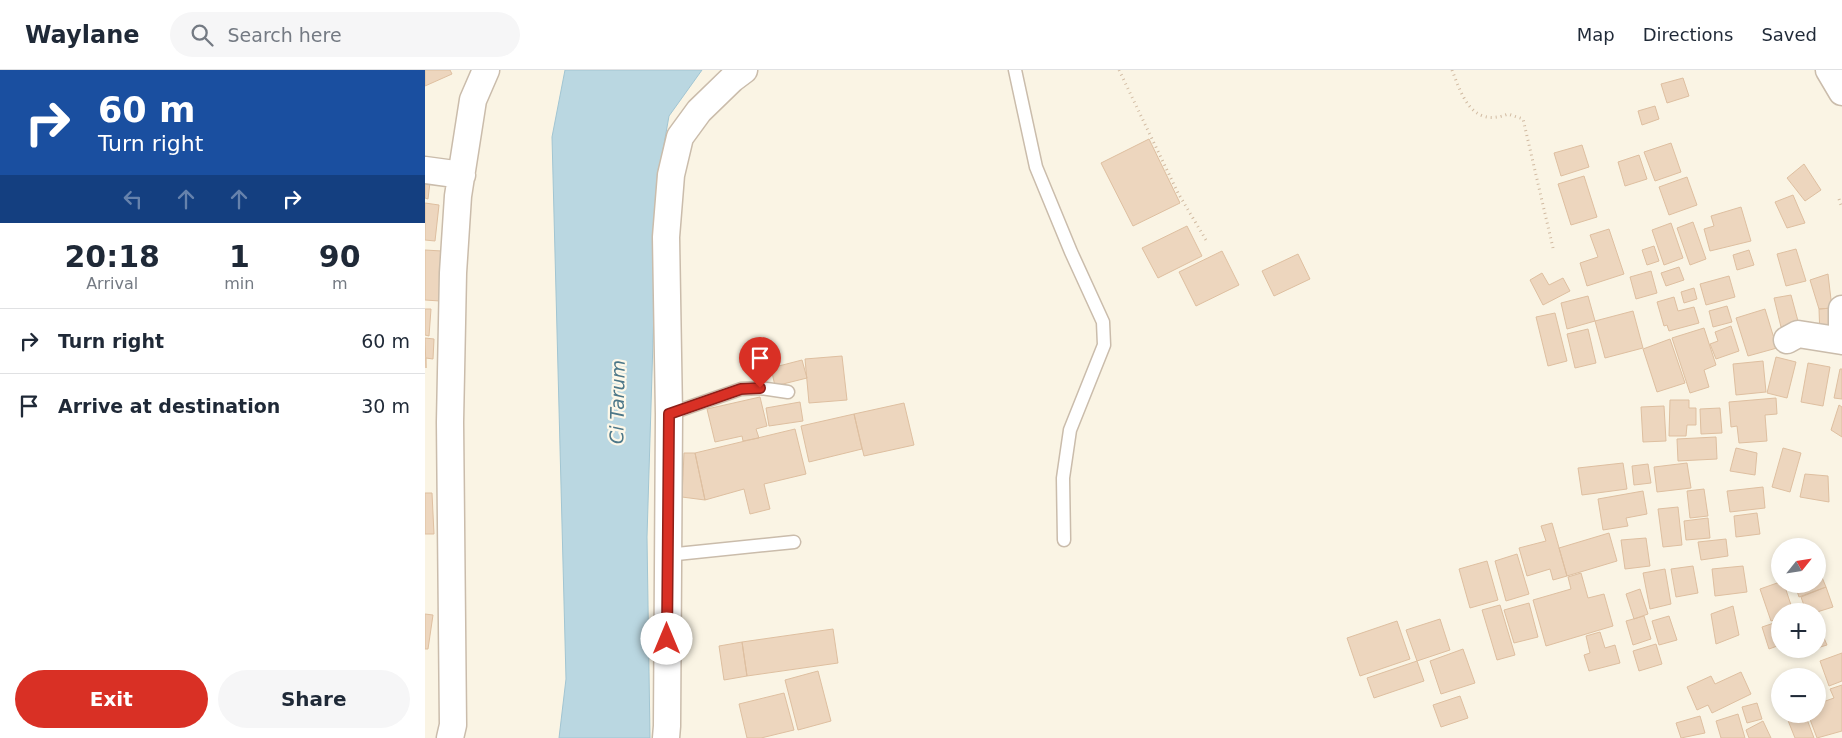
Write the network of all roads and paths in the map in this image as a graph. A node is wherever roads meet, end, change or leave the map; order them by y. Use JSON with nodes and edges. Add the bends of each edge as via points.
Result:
{"nodes":[{"id":1,"x":487,"y":70,"type":"edge"},
{"id":2,"x":744,"y":70,"type":"edge"},
{"id":3,"x":1015,"y":70,"type":"edge"},
{"id":4,"x":1119,"y":70,"type":"edge"},
{"id":5,"x":1452,"y":70,"type":"edge"},
{"id":6,"x":1829,"y":70,"type":"edge"},
{"id":7,"x":1842,"y":92,"type":"edge"},
{"id":8,"x":425,"y":170,"type":"edge"},
{"id":9,"x":462,"y":175,"type":"junction"},
{"id":10,"x":1839,"y":199,"type":"dead end"},
{"id":11,"x":1842,"y":208,"type":"edge"},
{"id":12,"x":1206,"y":240,"type":"dead end"},
{"id":13,"x":1553,"y":248,"type":"dead end"},
{"id":14,"x":1842,"y":309,"type":"edge"},
{"id":15,"x":1842,"y":325,"type":"edge"},
{"id":16,"x":1787,"y":340,"type":"dead end"},
{"id":17,"x":1842,"y":341,"type":"edge"},
{"id":18,"x":788,"y":392,"type":"dead end"},
{"id":19,"x":669,"y":414,"type":"junction"},
{"id":20,"x":1064,"y":540,"type":"dead end"},
{"id":21,"x":794,"y":542,"type":"dead end"},
{"id":22,"x":667,"y":555,"type":"junction"},
{"id":23,"x":450,"y":738,"type":"edge"},
{"id":24,"x":666,"y":738,"type":"edge"}],
"edges":[{"from":1,"to":9,"type":"street","via":[[473,100]]},
{"from":2,"to":19,"type":"street","via":[[699,111],[680,137],[671,175],[666,238]]},
{"from":3,"to":20,"type":"lane","via":[[1036,167],[1103,322],[1104,344],[1070,430],[1063,478]]},
{"from":4,"to":12,"type":"path","via":[[1178,193]]},
{"from":5,"to":13,"type":"path","via":[[1464,101],[1474,111],[1485,117],[1497,118],[1508,114],[1523,119]]},
{"from":6,"to":7,"type":"street"},
{"from":8,"to":9,"type":"street"},
{"from":9,"to":23,"type":"street","via":[[451,339],[453,725]]},
{"from":10,"to":11,"type":"path"},
{"from":14,"to":15,"type":"street"},
{"from":16,"to":17,"type":"street","via":[[1798,334]]},
{"from":18,"to":19,"type":"lane","via":[[741,389]]},
{"from":19,"to":22,"type":"street"},
{"from":21,"to":22,"type":"lane"},
{"from":22,"to":24,"type":"street"}]}
